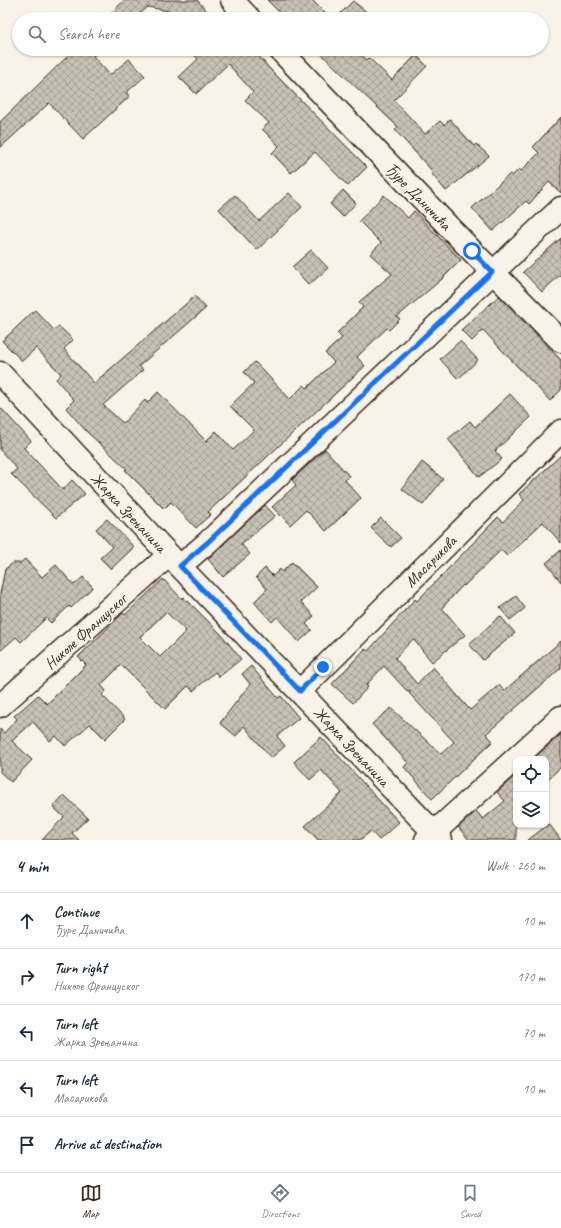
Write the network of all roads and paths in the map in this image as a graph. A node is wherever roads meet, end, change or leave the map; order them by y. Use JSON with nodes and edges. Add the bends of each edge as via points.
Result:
{"nodes":[{"id":1,"x":232,"y":0,"type":"edge"},
{"id":2,"x":243,"y":12,"type":"edge"},
{"id":3,"x":286,"y":56,"type":"edge"},
{"id":4,"x":561,"y":208,"type":"edge"},
{"id":5,"x":492,"y":272,"type":"junction"},
{"id":6,"x":561,"y":341,"type":"edge"},
{"id":7,"x":0,"y":373,"type":"edge"},
{"id":8,"x":561,"y":431,"type":"edge"},
{"id":9,"x":174,"y":561,"type":"junction"},
{"id":10,"x":300,"y":691,"type":"junction"},
{"id":11,"x":0,"y":706,"type":"edge"},
{"id":12,"x":561,"y":717,"type":"edge"},
{"id":13,"x":434,"y":838,"type":"edge"}],
"edges":[{"from":1,"to":2,"type":"street"},
{"from":3,"to":5,"type":"street","name":"Ђуре Даничића"},
{"from":4,"to":5,"type":"street","name":"Николе Француског"},
{"from":5,"to":6,"type":"street","name":"Ђуре Даничића"},
{"from":5,"to":9,"type":"street","name":"Николе Француског","via":[[208,542]]},
{"from":7,"to":9,"type":"street","name":"Жарка Зрењанина"},
{"from":8,"to":10,"type":"street","name":"Масарикова"},
{"from":9,"to":10,"type":"street","name":"Жарка Зрењанина"},
{"from":9,"to":11,"type":"street","name":"Николе Француског"},
{"from":10,"to":13,"type":"street","name":"Жарка Зрењанина"},
{"from":12,"to":13,"type":"street"}]}
